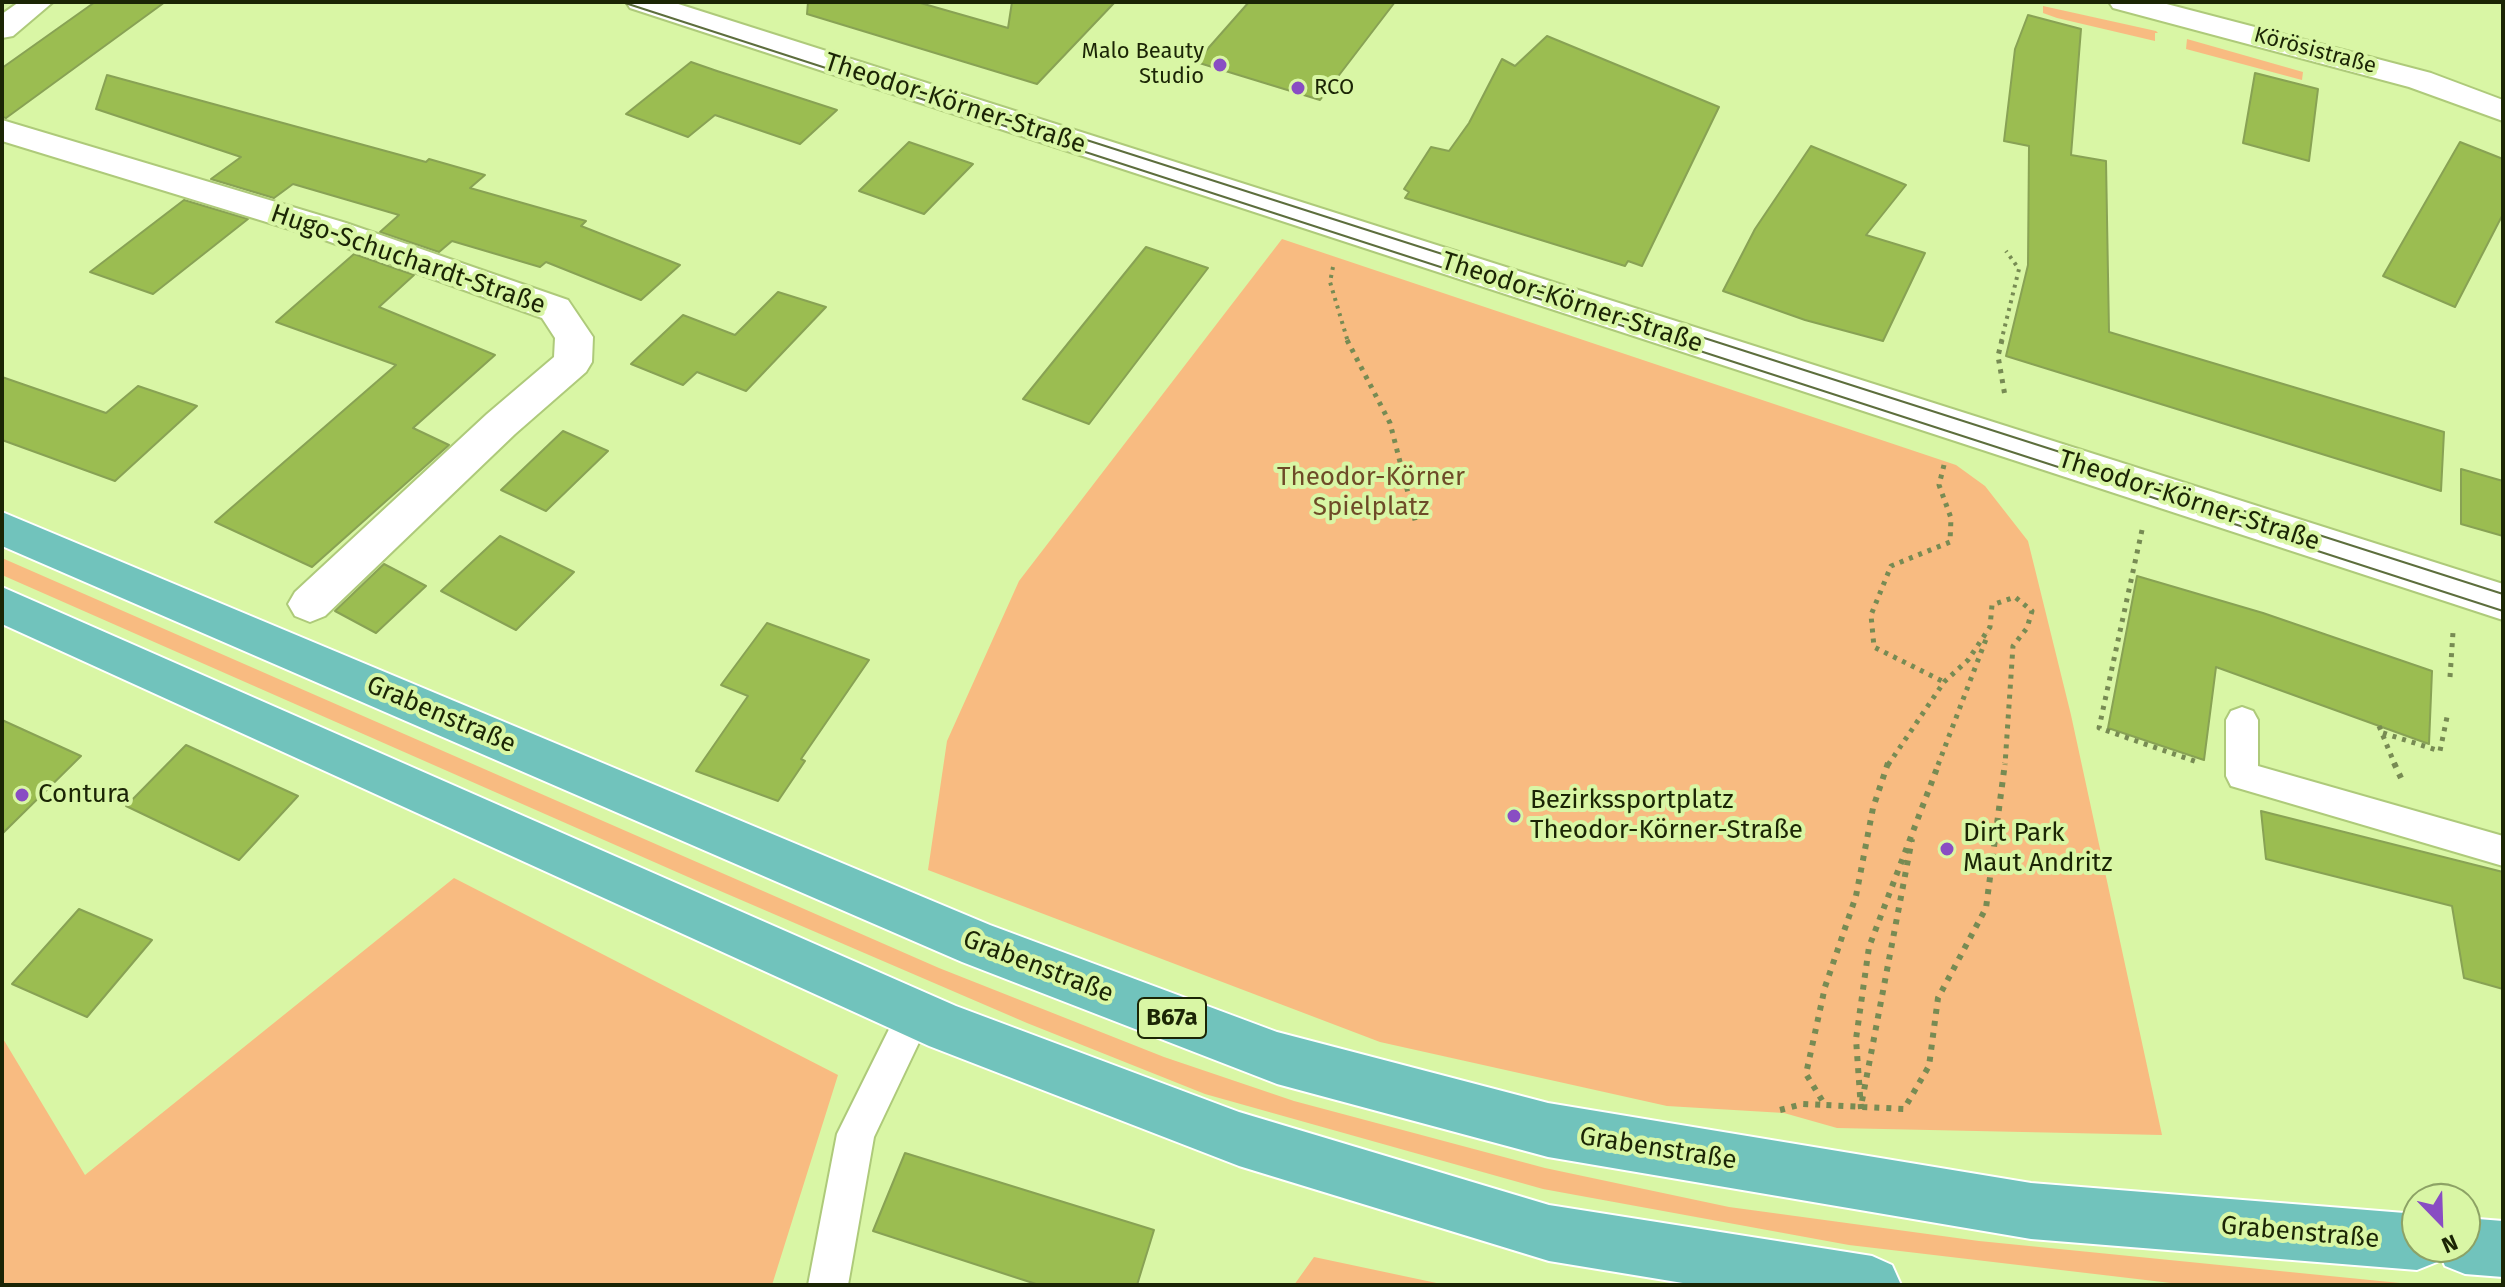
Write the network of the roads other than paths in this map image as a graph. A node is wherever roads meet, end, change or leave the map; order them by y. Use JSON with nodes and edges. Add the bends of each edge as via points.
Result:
{"nodes":[{"id":1,"x":38,"y":2,"type":"edge"},
{"id":2,"x":641,"y":2,"type":"edge"},
{"id":3,"x":2124,"y":2,"type":"edge"},
{"id":4,"x":2,"y":29,"type":"edge"},
{"id":5,"x":2503,"y":111,"type":"edge"},
{"id":6,"x":2,"y":130,"type":"edge"},
{"id":7,"x":2,"y":528,"type":"edge"},
{"id":8,"x":2503,"y":602,"type":"edge"},
{"id":9,"x":310,"y":604,"type":"dead end"},
{"id":10,"x":2,"y":605,"type":"edge"},
{"id":11,"x":2242,"y":720,"type":"dead end"},
{"id":12,"x":2503,"y":851,"type":"edge"},
{"id":13,"x":915,"y":1013,"type":"junction"},
{"id":14,"x":2401,"y":1241,"type":"edge"},
{"id":15,"x":2481,"y":1247,"type":"edge"},
{"id":16,"x":2503,"y":1249,"type":"edge"},
{"id":17,"x":828,"y":1285,"type":"edge"},
{"id":18,"x":1872,"y":1285,"type":"edge"}],
"edges":[{"from":1,"to":4,"type":"main road"},
{"from":2,"to":8,"type":"main road","name":"Theodor-Körner-Straße"},
{"from":3,"to":5,"type":"main road","name":"Körösistraße","via":[[2420,80]]},
{"from":6,"to":9,"type":"main road","name":"Hugo-Schuchardt-Straße","via":[[334,231],[555,309],[574,337],[573,362]]},
{"from":7,"to":14,"type":"main road","name":"Grabenstraße","number":"B67a","via":[[980,945],[1277,1058],[1548,1130],[2031,1211]]},
{"from":10,"to":13,"type":"main road"},
{"from":11,"to":12,"type":"lane","via":[[2242,776]]},
{"from":13,"to":17,"type":"lane","via":[[856,1134]]},
{"from":13,"to":18,"type":"main road","via":[[1239,1139],[1549,1233]]},
{"from":15,"to":16,"type":"main road"}]}
